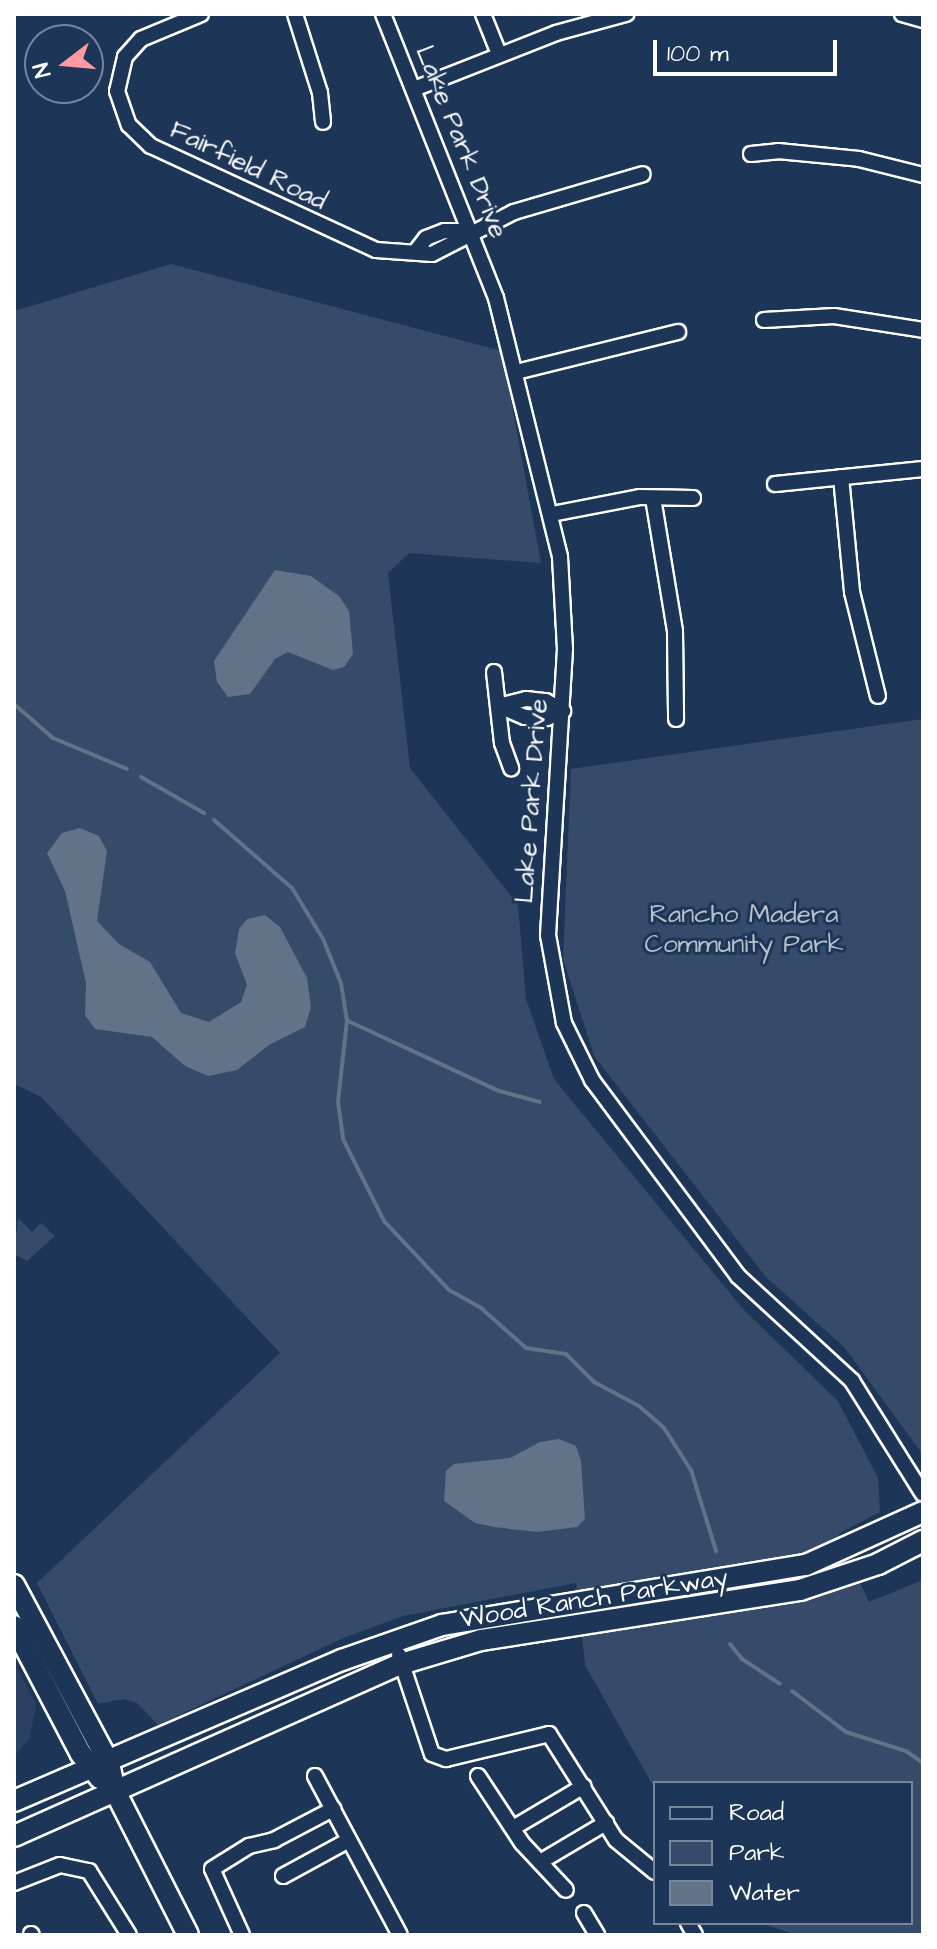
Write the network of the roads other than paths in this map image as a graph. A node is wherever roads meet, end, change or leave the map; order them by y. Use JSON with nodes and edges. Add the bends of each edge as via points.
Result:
{"nodes":[{"id":1,"x":201,"y":14,"type":"edge"},
{"id":2,"x":295,"y":14,"type":"edge"},
{"id":3,"x":383,"y":14,"type":"edge"},
{"id":4,"x":483,"y":14,"type":"edge"},
{"id":5,"x":626,"y":14,"type":"edge"},
{"id":6,"x":902,"y":14,"type":"edge"},
{"id":7,"x":923,"y":20,"type":"edge"},
{"id":8,"x":499,"y":54,"type":"junction"},
{"id":9,"x":414,"y":89,"type":"junction"},
{"id":10,"x":323,"y":122,"type":"dead end"},
{"id":11,"x":751,"y":154,"type":"dead end"},
{"id":12,"x":643,"y":174,"type":"dead end"},
{"id":13,"x":923,"y":175,"type":"edge"},
{"id":14,"x":471,"y":231,"type":"junction"},
{"id":15,"x":764,"y":320,"type":"dead end"},
{"id":16,"x":923,"y":330,"type":"edge"},
{"id":17,"x":678,"y":332,"type":"dead end"},
{"id":18,"x":516,"y":372,"type":"junction"},
{"id":19,"x":923,"y":469,"type":"edge"},
{"id":20,"x":841,"y":477,"type":"junction"},
{"id":21,"x":775,"y":484,"type":"dead end"},
{"id":22,"x":653,"y":498,"type":"junction"},
{"id":23,"x":693,"y":498,"type":"dead end"},
{"id":24,"x":552,"y":514,"type":"junction"},
{"id":25,"x":494,"y":672,"type":"dead end"},
{"id":26,"x":878,"y":696,"type":"dead end"},
{"id":27,"x":498,"y":706,"type":"junction"},
{"id":28,"x":563,"y":711,"type":"junction"},
{"id":29,"x":676,"y":719,"type":"dead end"},
{"id":30,"x":511,"y":768,"type":"dead end"},
{"id":31,"x":923,"y":1494,"type":"edge"},
{"id":32,"x":923,"y":1512,"type":"edge"},
{"id":33,"x":923,"y":1541,"type":"edge"},
{"id":34,"x":14,"y":1585,"type":"edge"},
{"id":35,"x":14,"y":1626,"type":"edge"},
{"id":36,"x":394,"y":1640,"type":"junction"},
{"id":37,"x":401,"y":1664,"type":"junction"},
{"id":38,"x":100,"y":1767,"type":"junction"},
{"id":39,"x":315,"y":1776,"type":"dead end"},
{"id":40,"x":478,"y":1776,"type":"dead end"},
{"id":41,"x":584,"y":1786,"type":"junction"},
{"id":42,"x":115,"y":1791,"type":"junction"},
{"id":43,"x":14,"y":1801,"type":"edge"},
{"id":44,"x":333,"y":1809,"type":"junction"},
{"id":45,"x":606,"y":1823,"type":"junction"},
{"id":46,"x":513,"y":1828,"type":"junction"},
{"id":47,"x":14,"y":1836,"type":"edge"},
{"id":48,"x":349,"y":1840,"type":"junction"},
{"id":49,"x":540,"y":1862,"type":"junction"},
{"id":50,"x":653,"y":1871,"type":"edge"},
{"id":51,"x":283,"y":1876,"type":"dead end"},
{"id":52,"x":14,"y":1883,"type":"edge"},
{"id":53,"x":566,"y":1890,"type":"dead end"},
{"id":54,"x":584,"y":1913,"type":"dead end"},
{"id":55,"x":129,"y":1935,"type":"edge"},
{"id":56,"x":188,"y":1935,"type":"edge"},
{"id":57,"x":242,"y":1935,"type":"edge"},
{"id":58,"x":400,"y":1935,"type":"edge"},
{"id":59,"x":597,"y":1935,"type":"edge"}],
"edges":[{"from":1,"to":14,"type":"street","name":"Fairfield Road","via":[[141,39],[125,57],[117,91],[138,137],[376,250],[416,251],[426,238],[444,231]]},
{"from":2,"to":10,"type":"street"},
{"from":3,"to":9,"type":"street","name":"Lake Park Drive"},
{"from":4,"to":8,"type":"street"},
{"from":5,"to":8,"type":"street"},
{"from":6,"to":7,"type":"street"},
{"from":8,"to":9,"type":"street"},
{"from":9,"to":14,"type":"street","name":"Lake Park Drive"},
{"from":11,"to":13,"type":"street","via":[[778,151],[859,159]]},
{"from":12,"to":14,"type":"street","name":"Fairfield Road","via":[[514,212]]},
{"from":14,"to":18,"type":"street","name":"Lake Park Drive"},
{"from":15,"to":16,"type":"street","via":[[834,316]]},
{"from":17,"to":18,"type":"street"},
{"from":18,"to":24,"type":"street","name":"Lake Park Drive"},
{"from":19,"to":20,"type":"street"},
{"from":20,"to":21,"type":"street"},
{"from":20,"to":26,"type":"street","via":[[852,592]]},
{"from":22,"to":23,"type":"street"},
{"from":22,"to":24,"type":"street"},
{"from":22,"to":29,"type":"street","via":[[675,631]]},
{"from":24,"to":28,"type":"street","name":"Lake Park Drive","via":[[565,603]]},
{"from":25,"to":27,"type":"street"},
{"from":27,"to":28,"type":"street","via":[[526,699],[546,701]]},
{"from":27,"to":30,"type":"street"},
{"from":28,"to":31,"type":"street","name":"Lake Park Drive","via":[[548,935],[556,999],[574,1049],[738,1276],[852,1381]]},
{"from":32,"to":36,"type":"main road","name":"Wood Ranch Parkway","via":[[806,1565],[501,1611]]},
{"from":33,"to":37,"type":"main road","name":"Wood Ranch Parkway","via":[[878,1564],[800,1590],[481,1640]]},
{"from":34,"to":38,"type":"main road"},
{"from":35,"to":38,"type":"main road"},
{"from":36,"to":37,"type":"street"},
{"from":36,"to":38,"type":"main road","name":"Wood Ranch Parkway"},
{"from":37,"to":41,"type":"street","via":[[432,1754],[446,1759],[549,1734]]},
{"from":37,"to":42,"type":"main road","name":"Wood Ranch Parkway"},
{"from":38,"to":42,"type":"main road"},
{"from":38,"to":43,"type":"main road","name":"Wood Ranch Parkway"},
{"from":39,"to":44,"type":"street"},
{"from":40,"to":46,"type":"street"},
{"from":41,"to":45,"type":"street"},
{"from":41,"to":46,"type":"street"},
{"from":42,"to":47,"type":"main road","name":"Wood Ranch Parkway"},
{"from":42,"to":56,"type":"main road"},
{"from":44,"to":48,"type":"street"},
{"from":44,"to":57,"type":"street","via":[[274,1840],[249,1846],[212,1869]]},
{"from":45,"to":49,"type":"street"},
{"from":45,"to":50,"type":"street","via":[[624,1850]]},
{"from":46,"to":49,"type":"street"},
{"from":48,"to":51,"type":"street"},
{"from":48,"to":58,"type":"street"},
{"from":49,"to":53,"type":"street"},
{"from":52,"to":55,"type":"street","via":[[60,1865],[89,1871]]},
{"from":54,"to":59,"type":"street"}]}
